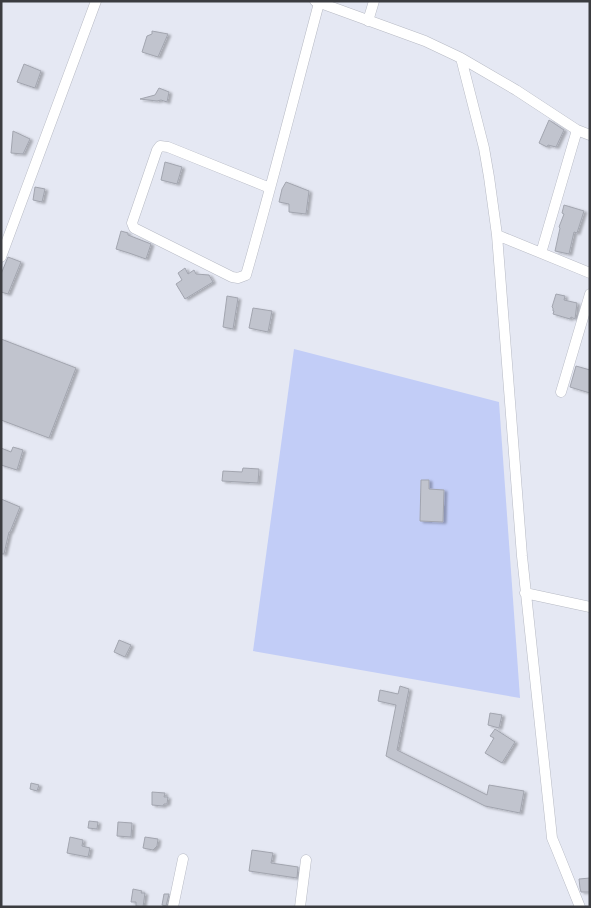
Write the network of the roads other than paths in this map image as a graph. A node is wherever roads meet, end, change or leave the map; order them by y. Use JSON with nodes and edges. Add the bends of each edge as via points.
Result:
{"nodes":[{"id":1,"x":96,"y":1,"type":"edge"},
{"id":2,"x":374,"y":1,"type":"edge"},
{"id":3,"x":317,"y":2,"type":"edge"},
{"id":4,"x":368,"y":21,"type":"junction"},
{"id":5,"x":461,"y":58,"type":"junction"},
{"id":6,"x":577,"y":130,"type":"junction"},
{"id":7,"x":590,"y":135,"type":"edge"},
{"id":8,"x":270,"y":188,"type":"junction"},
{"id":9,"x":497,"y":235,"type":"junction"},
{"id":10,"x":541,"y":253,"type":"junction"},
{"id":11,"x":1,"y":257,"type":"edge"},
{"id":12,"x":590,"y":274,"type":"edge"},
{"id":13,"x":590,"y":294,"type":"edge"},
{"id":14,"x":561,"y":392,"type":"dead end"},
{"id":15,"x":525,"y":593,"type":"junction"},
{"id":16,"x":590,"y":608,"type":"edge"},
{"id":17,"x":183,"y":858,"type":"dead end"},
{"id":18,"x":306,"y":860,"type":"dead end"},
{"id":19,"x":173,"y":907,"type":"edge"},
{"id":20,"x":300,"y":907,"type":"edge"},
{"id":21,"x":580,"y":907,"type":"edge"}],
"edges":[{"from":1,"to":11,"type":"street"},
{"from":2,"to":4,"type":"street"},
{"from":3,"to":4,"type":"street"},
{"from":3,"to":8,"type":"street"},
{"from":4,"to":5,"type":"street"},
{"from":5,"to":6,"type":"street"},
{"from":5,"to":9,"type":"street","via":[[484,148]]},
{"from":6,"to":7,"type":"street"},
{"from":6,"to":10,"type":"street"},
{"from":8,"to":8,"type":"street","via":[[160,146],[132,223],[134,228],[238,278],[246,275]]},
{"from":9,"to":10,"type":"street"},
{"from":9,"to":15,"type":"street"},
{"from":10,"to":12,"type":"street"},
{"from":13,"to":14,"type":"street"},
{"from":15,"to":16,"type":"street"},
{"from":15,"to":21,"type":"street","via":[[552,833]]},
{"from":17,"to":19,"type":"street"},
{"from":18,"to":20,"type":"street"}]}
